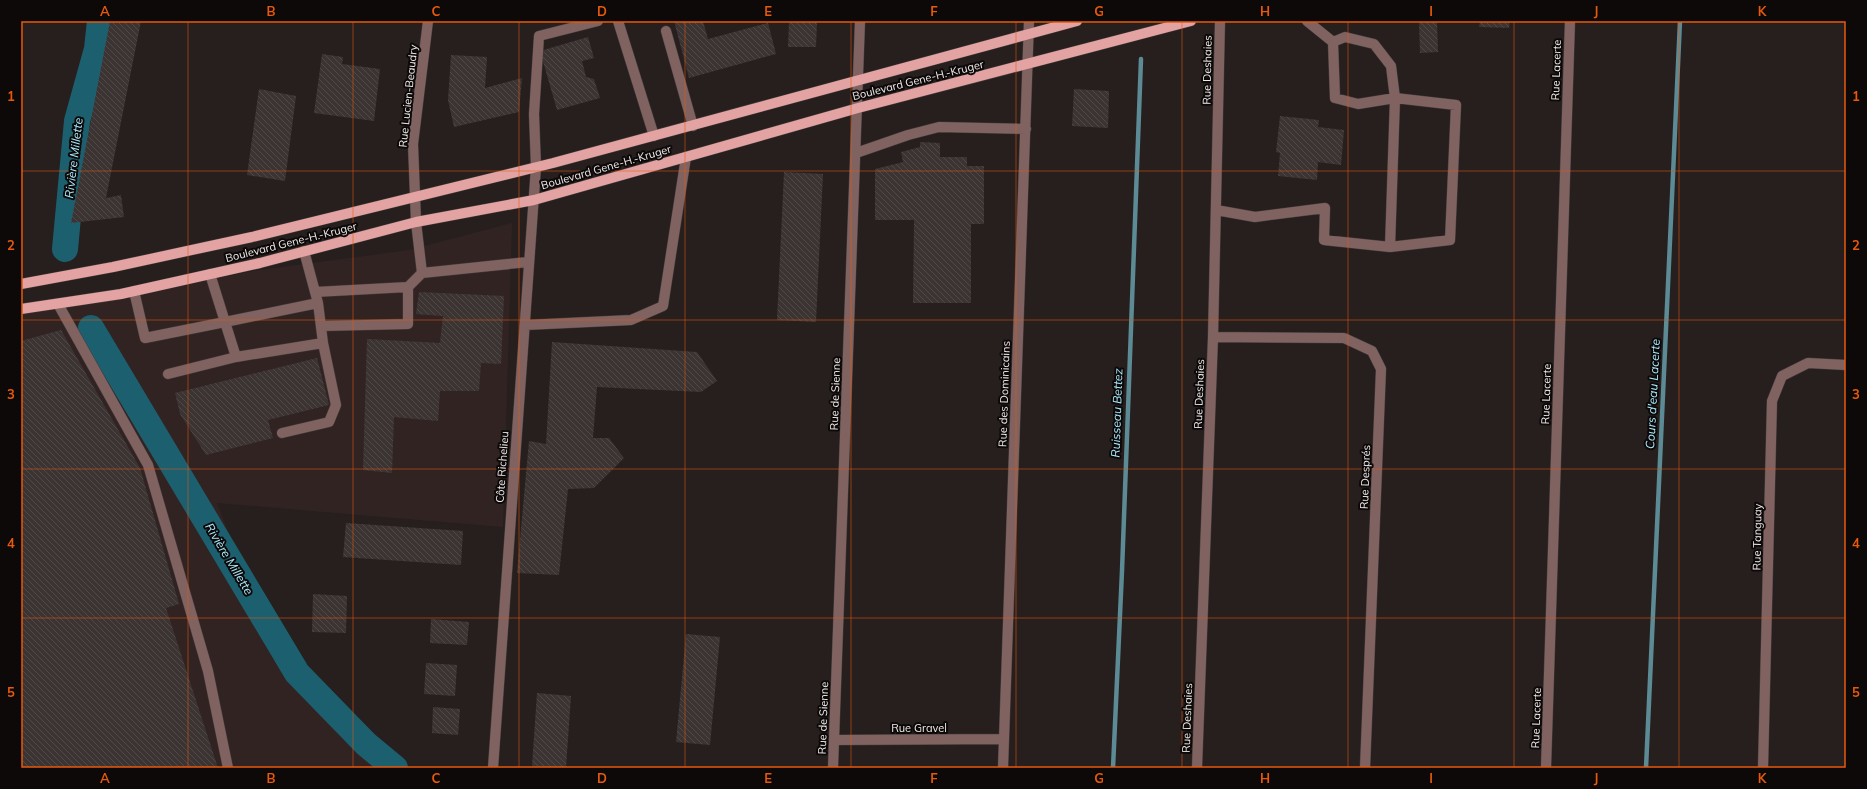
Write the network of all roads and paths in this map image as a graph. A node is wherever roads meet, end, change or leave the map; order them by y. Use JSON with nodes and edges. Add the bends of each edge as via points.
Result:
{"nodes":[{"id":1,"x":428,"y":21,"type":"edge"},
{"id":2,"x":598,"y":21,"type":"edge"},
{"id":3,"x":618,"y":21,"type":"edge"},
{"id":4,"x":860,"y":21,"type":"edge"},
{"id":5,"x":1029,"y":21,"type":"edge"},
{"id":6,"x":1077,"y":21,"type":"edge"},
{"id":7,"x":1191,"y":21,"type":"edge"},
{"id":8,"x":1220,"y":21,"type":"edge"},
{"id":9,"x":1307,"y":21,"type":"edge"},
{"id":10,"x":1570,"y":21,"type":"edge"},
{"id":11,"x":666,"y":31,"type":"dead end"},
{"id":12,"x":1028,"y":34,"type":"junction"},
{"id":13,"x":1333,"y":42,"type":"junction"},
{"id":14,"x":1028,"y":64,"type":"junction"},
{"id":15,"x":859,"y":80,"type":"junction"},
{"id":16,"x":1395,"y":98,"type":"junction"},
{"id":17,"x":858,"y":108,"type":"junction"},
{"id":18,"x":693,"y":126,"type":"junction"},
{"id":19,"x":1026,"y":129,"type":"junction"},
{"id":20,"x":654,"y":136,"type":"junction"},
{"id":21,"x":856,"y":153,"type":"junction"},
{"id":22,"x":686,"y":157,"type":"junction"},
{"id":23,"x":536,"y":167,"type":"junction"},
{"id":24,"x":415,"y":197,"type":"junction"},
{"id":25,"x":534,"y":200,"type":"junction"},
{"id":26,"x":1216,"y":210,"type":"junction"},
{"id":27,"x":416,"y":222,"type":"junction"},
{"id":28,"x":1390,"y":247,"type":"junction"},
{"id":29,"x":304,"y":251,"type":"junction"},
{"id":30,"x":528,"y":262,"type":"junction"},
{"id":31,"x":422,"y":273,"type":"junction"},
{"id":32,"x":210,"y":274,"type":"junction"},
{"id":33,"x":21,"y":284,"type":"edge"},
{"id":34,"x":408,"y":287,"type":"junction"},
{"id":35,"x":134,"y":291,"type":"junction"},
{"id":36,"x":315,"y":292,"type":"junction"},
{"id":37,"x":318,"y":303,"type":"junction"},
{"id":38,"x":58,"y":304,"type":"junction"},
{"id":39,"x":21,"y":309,"type":"edge"},
{"id":40,"x":225,"y":322,"type":"junction"},
{"id":41,"x":524,"y":325,"type":"junction"},
{"id":42,"x":322,"y":326,"type":"junction"},
{"id":43,"x":1213,"y":337,"type":"junction"},
{"id":44,"x":324,"y":343,"type":"junction"},
{"id":45,"x":236,"y":357,"type":"junction"},
{"id":46,"x":1846,"y":365,"type":"edge"},
{"id":47,"x":168,"y":374,"type":"dead end"},
{"id":48,"x":282,"y":433,"type":"dead end"},
{"id":49,"x":1004,"y":739,"type":"junction"},
{"id":50,"x":834,"y":740,"type":"junction"},
{"id":51,"x":228,"y":768,"type":"edge"},
{"id":52,"x":493,"y":768,"type":"edge"},
{"id":53,"x":833,"y":768,"type":"edge"},
{"id":54,"x":1003,"y":768,"type":"edge"},
{"id":55,"x":1197,"y":768,"type":"edge"},
{"id":56,"x":1365,"y":768,"type":"edge"},
{"id":57,"x":1546,"y":768,"type":"edge"},
{"id":58,"x":1763,"y":768,"type":"edge"}],
"edges":[{"from":1,"to":24,"type":"street","name":"Rue Lucien-Beaudry","via":[[413,144]]},
{"from":2,"to":23,"type":"street","name":"Côte Richelieu","via":[[539,36],[534,114]]},
{"from":3,"to":20,"type":"street"},
{"from":4,"to":15,"type":"street","name":"Rue de Sienne"},
{"from":5,"to":12,"type":"street","name":"Rue des Dominicains"},
{"from":6,"to":12,"type":"main road","name":"Boulevard Gene-H.-Kruger"},
{"from":7,"to":14,"type":"main road","name":"Boulevard Gene-H.-Kruger"},
{"from":8,"to":26,"type":"street","name":"Rue Deshaies"},
{"from":9,"to":13,"type":"street"},
{"from":10,"to":57,"type":"street","name":"Rue Lacerte"},
{"from":11,"to":18,"type":"street"},
{"from":12,"to":14,"type":"street","name":"Rue des Dominicains"},
{"from":12,"to":15,"type":"main road","name":"Boulevard Gene-H.-Kruger"},
{"from":13,"to":16,"type":"street","via":[[1345,37],[1374,44],[1391,66]]},
{"from":13,"to":16,"type":"street","via":[[1335,98],[1358,104]]},
{"from":14,"to":17,"type":"main road","name":"Boulevard Gene-H.-Kruger"},
{"from":14,"to":19,"type":"street","name":"Rue des Dominicains"},
{"from":15,"to":17,"type":"street","name":"Rue de Sienne"},
{"from":15,"to":18,"type":"main road","name":"Boulevard Gene-H.-Kruger"},
{"from":16,"to":28,"type":"street"},
{"from":16,"to":28,"type":"street","via":[[1456,105],[1450,240]]},
{"from":17,"to":21,"type":"street","name":"Rue de Sienne"},
{"from":17,"to":22,"type":"main road","name":"Boulevard Gene-H.-Kruger"},
{"from":18,"to":20,"type":"main road","name":"Boulevard Gene-H.-Kruger"},
{"from":19,"to":21,"type":"street","via":[[939,127]]},
{"from":19,"to":49,"type":"street","name":"Rue des Dominicains"},
{"from":20,"to":23,"type":"main road","name":"Boulevard Gene-H.-Kruger"},
{"from":21,"to":50,"type":"street","name":"Rue de Sienne"},
{"from":22,"to":25,"type":"main road","name":"Boulevard Gene-H.-Kruger"},
{"from":22,"to":41,"type":"street","via":[[663,306],[631,320]]},
{"from":23,"to":24,"type":"main road","name":"Boulevard Gene-H.-Kruger"},
{"from":23,"to":25,"type":"street","name":"Côte Richelieu"},
{"from":24,"to":27,"type":"street","name":"Rue Lucien-Beaudry"},
{"from":24,"to":33,"type":"main road","name":"Boulevard Gene-H.-Kruger","via":[[229,242]]},
{"from":25,"to":27,"type":"main road","name":"Boulevard Gene-H.-Kruger"},
{"from":25,"to":30,"type":"street","name":"Côte Richelieu"},
{"from":26,"to":28,"type":"street","via":[[1255,216],[1325,208],[1324,240]]},
{"from":26,"to":43,"type":"street","name":"Rue Deshaies"},
{"from":27,"to":29,"type":"main road","name":"Boulevard Gene-H.-Kruger"},
{"from":27,"to":31,"type":"street","name":"Rue Lucien-Beaudry"},
{"from":29,"to":32,"type":"main road","name":"Boulevard Gene-H.-Kruger"},
{"from":29,"to":36,"type":"street"},
{"from":30,"to":31,"type":"street"},
{"from":30,"to":41,"type":"street","name":"Côte Richelieu"},
{"from":31,"to":34,"type":"street"},
{"from":32,"to":35,"type":"main road","name":"Boulevard Gene-H.-Kruger"},
{"from":32,"to":40,"type":"street"},
{"from":34,"to":36,"type":"street"},
{"from":34,"to":42,"type":"street","via":[[408,324]]},
{"from":35,"to":38,"type":"main road","name":"Boulevard Gene-H.-Kruger"},
{"from":35,"to":40,"type":"street","via":[[145,338]]},
{"from":36,"to":37,"type":"street"},
{"from":37,"to":40,"type":"street"},
{"from":37,"to":42,"type":"street"},
{"from":38,"to":39,"type":"main road","name":"Boulevard Gene-H.-Kruger"},
{"from":38,"to":51,"type":"street","via":[[148,465],[208,671]]},
{"from":40,"to":45,"type":"street"},
{"from":41,"to":52,"type":"street","name":"Côte Richelieu"},
{"from":42,"to":44,"type":"street"},
{"from":43,"to":55,"type":"street","name":"Rue Deshaies"},
{"from":43,"to":56,"type":"street","name":"Rue Després","via":[[1344,338],[1372,351],[1381,369]]},
{"from":44,"to":45,"type":"street"},
{"from":44,"to":48,"type":"street","via":[[336,405],[332,417],[328,422]]},
{"from":45,"to":47,"type":"street"},
{"from":46,"to":58,"type":"street","name":"Rue Tanguay","via":[[1808,363],[1782,376],[1772,401]]},
{"from":49,"to":50,"type":"street","name":"Rue Gravel"},
{"from":49,"to":54,"type":"street","name":"Rue des Dominicains"},
{"from":50,"to":53,"type":"street","name":"Rue de Sienne"}]}
